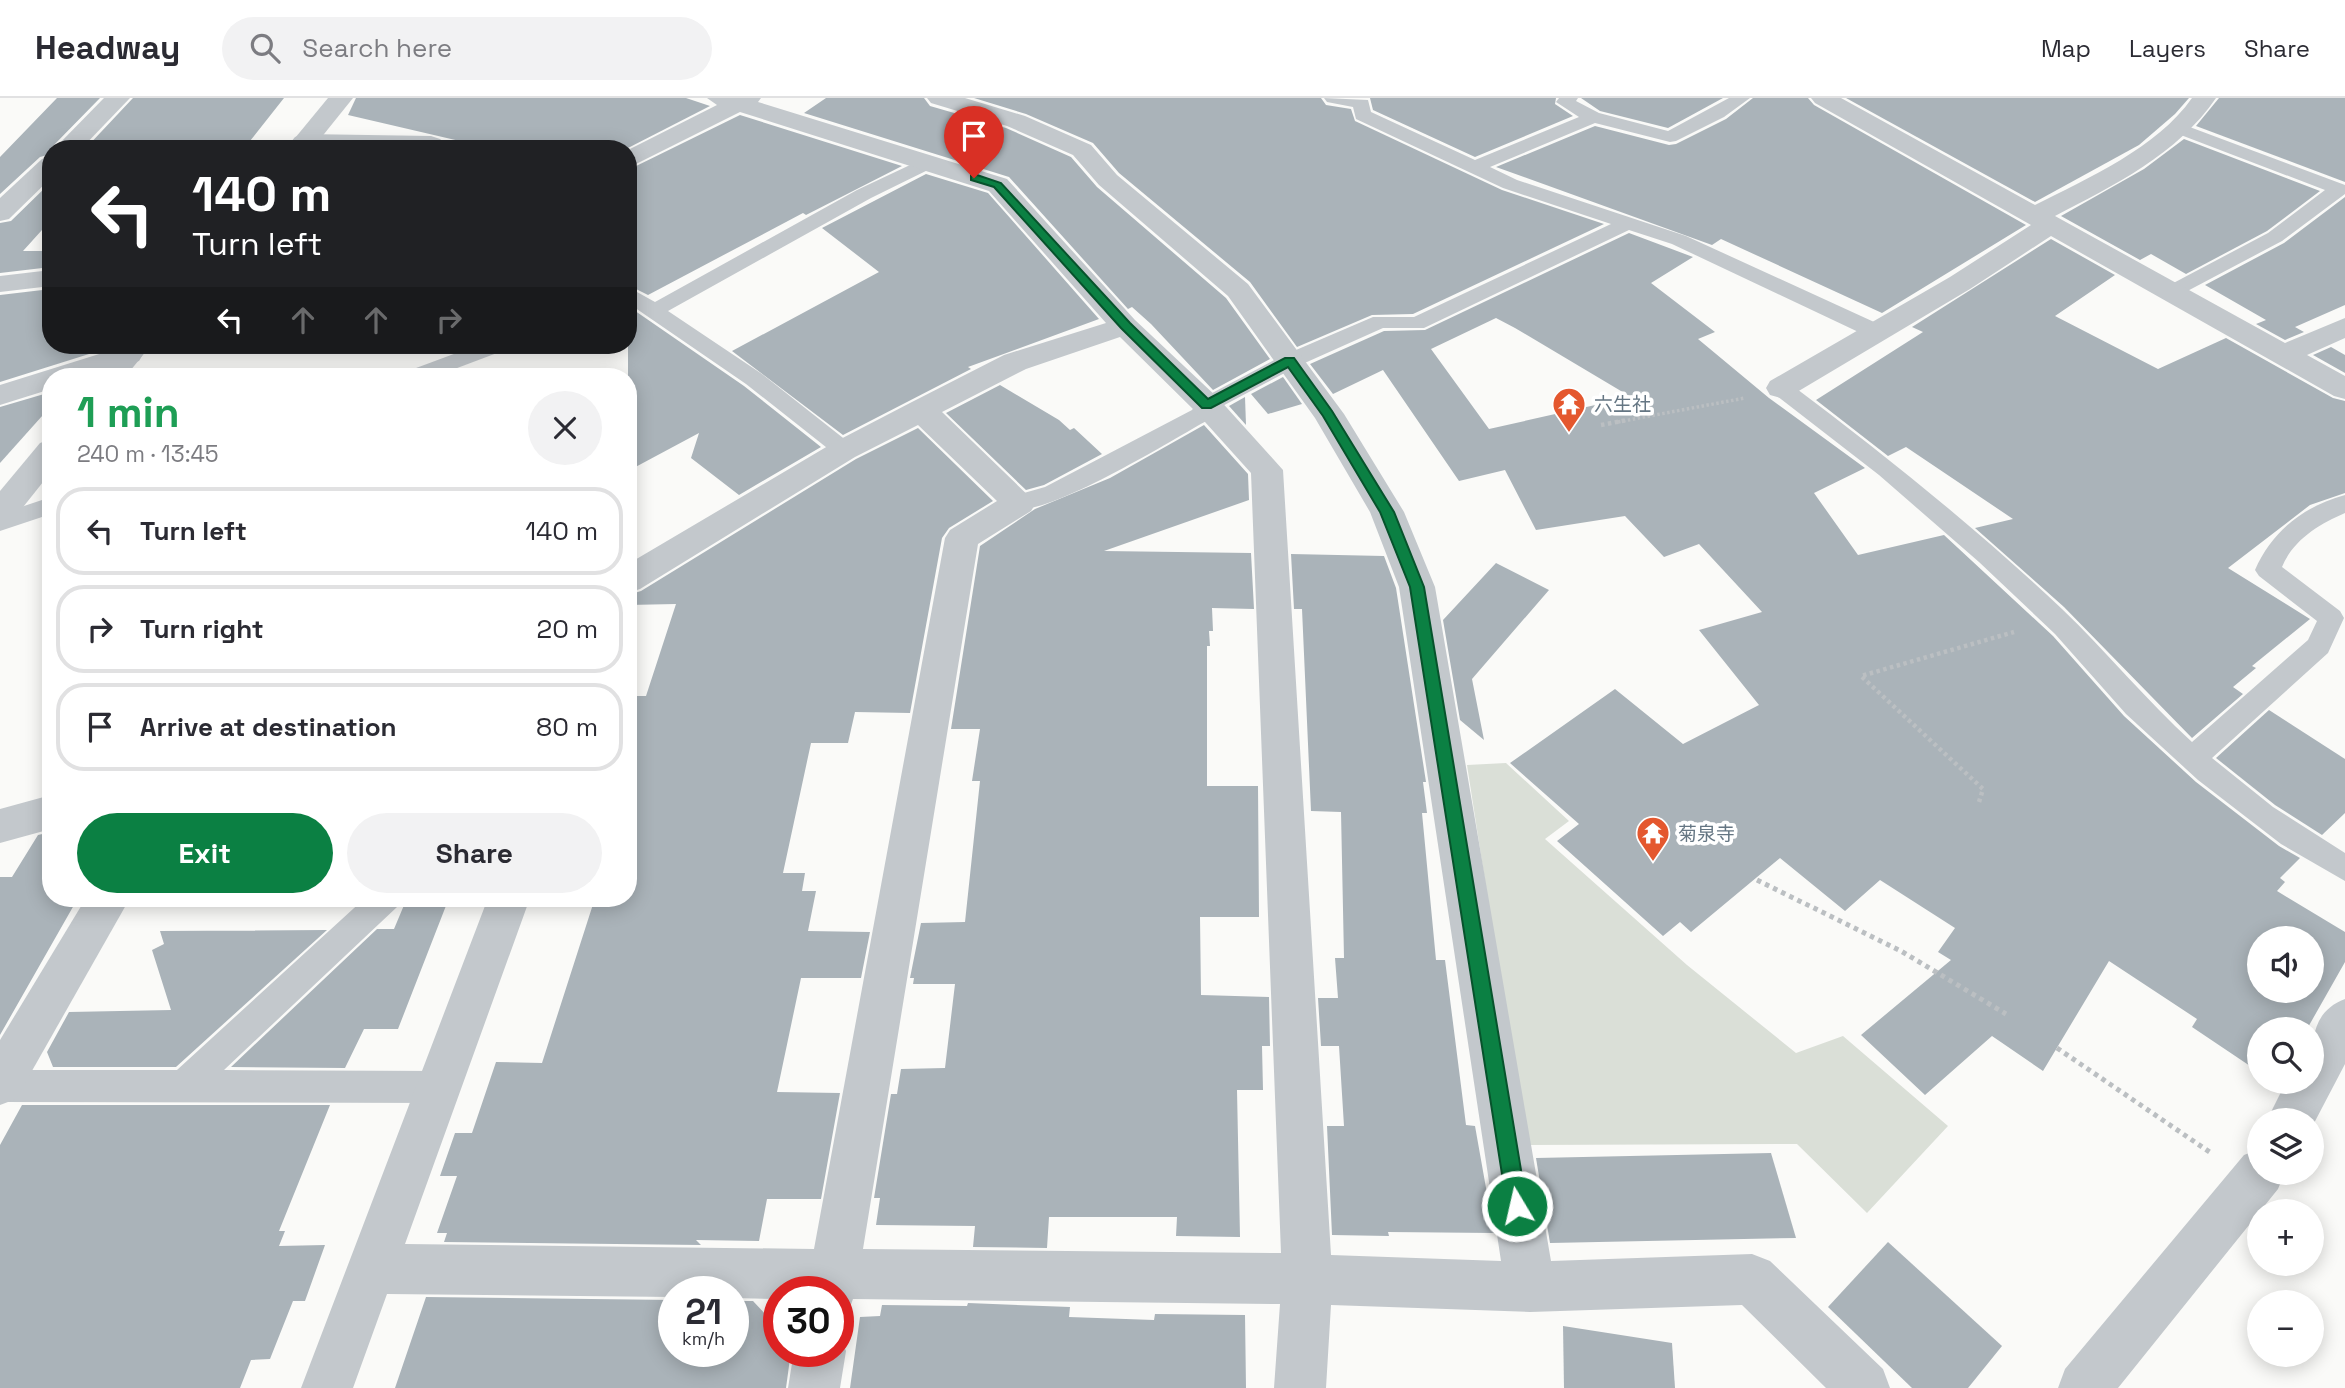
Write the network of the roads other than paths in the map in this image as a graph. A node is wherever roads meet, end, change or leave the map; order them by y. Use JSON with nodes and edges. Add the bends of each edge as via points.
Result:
{"nodes":[{"id":1,"x":118,"y":98,"type":"edge"},
{"id":2,"x":341,"y":98,"type":"edge"},
{"id":3,"x":1333,"y":98,"type":"edge"},
{"id":4,"x":1569,"y":98,"type":"edge"},
{"id":5,"x":1741,"y":98,"type":"edge"},
{"id":6,"x":1823,"y":98,"type":"edge"},
{"id":7,"x":2204,"y":98,"type":"edge"},
{"id":8,"x":736,"y":100,"type":"edge"},
{"id":9,"x":959,"y":100,"type":"edge"},
{"id":10,"x":1366,"y":101,"type":"edge"},
{"id":11,"x":1593,"y":117,"type":"junction"},
{"id":12,"x":2179,"y":128,"type":"junction"},
{"id":13,"x":75,"y":140,"type":"edge"},
{"id":14,"x":305,"y":140,"type":"edge"},
{"id":15,"x":637,"y":155,"type":"edge"},
{"id":16,"x":928,"y":163,"type":"junction"},
{"id":17,"x":1475,"y":167,"type":"junction"},
{"id":18,"x":42,"y":173,"type":"edge"},
{"id":19,"x":0,"y":213,"type":"edge"},
{"id":20,"x":2042,"y":220,"type":"junction"},
{"id":21,"x":1630,"y":222,"type":"junction"},
{"id":22,"x":42,"y":279,"type":"edge"},
{"id":23,"x":0,"y":284,"type":"edge"},
{"id":24,"x":2171,"y":292,"type":"junction"},
{"id":25,"x":637,"y":299,"type":"edge"},
{"id":26,"x":655,"y":310,"type":"junction"},
{"id":27,"x":1125,"y":326,"type":"junction"},
{"id":28,"x":2345,"y":327,"type":"edge"},
{"id":29,"x":1877,"y":332,"type":"junction"},
{"id":30,"x":473,"y":354,"type":"edge"},
{"id":31,"x":2284,"y":355,"type":"junction"},
{"id":32,"x":125,"y":358,"type":"edge"},
{"id":33,"x":1290,"y":361,"type":"junction"},
{"id":34,"x":88,"y":368,"type":"edge"},
{"id":35,"x":437,"y":368,"type":"edge"},
{"id":36,"x":42,"y":382,"type":"edge"},
{"id":37,"x":1781,"y":388,"type":"joint"},
{"id":38,"x":2345,"y":389,"type":"edge"},
{"id":39,"x":0,"y":395,"type":"edge"},
{"id":40,"x":1207,"y":405,"type":"junction"},
{"id":41,"x":921,"y":411,"type":"junction"},
{"id":42,"x":844,"y":450,"type":"junction"},
{"id":43,"x":42,"y":461,"type":"edge"},
{"id":44,"x":1019,"y":503,"type":"junction"},
{"id":45,"x":2345,"y":503,"type":"edge"},
{"id":46,"x":42,"y":508,"type":"edge"},
{"id":47,"x":0,"y":513,"type":"edge"},
{"id":48,"x":0,"y":523,"type":"edge"},
{"id":49,"x":637,"y":575,"type":"edge"},
{"id":50,"x":2193,"y":758,"type":"junction"},
{"id":51,"x":42,"y":814,"type":"edge"},
{"id":52,"x":0,"y":826,"type":"edge"},
{"id":53,"x":2345,"y":868,"type":"edge"},
{"id":54,"x":104,"y":907,"type":"edge"},
{"id":55,"x":376,"y":907,"type":"edge"},
{"id":56,"x":506,"y":907,"type":"edge"},
{"id":57,"x":2345,"y":1020,"type":"edge"},
{"id":58,"x":2324,"y":1058,"type":"edge"},
{"id":59,"x":0,"y":1084,"type":"edge"},
{"id":60,"x":184,"y":1086,"type":"junction"},
{"id":61,"x":439,"y":1087,"type":"junction"},
{"id":62,"x":2252,"y":1185,"type":"edge"},
{"id":63,"x":372,"y":1269,"type":"junction"},
{"id":64,"x":833,"y":1276,"type":"edge"},
{"id":65,"x":1307,"y":1279,"type":"junction"},
{"id":66,"x":763,"y":1280,"type":"edge"},
{"id":67,"x":854,"y":1282,"type":"edge"},
{"id":68,"x":1530,"y":1287,"type":"junction"},
{"id":69,"x":817,"y":1367,"type":"edge"},
{"id":70,"x":327,"y":1388,"type":"edge"},
{"id":71,"x":814,"y":1388,"type":"edge"},
{"id":72,"x":1300,"y":1388,"type":"edge"},
{"id":73,"x":1864,"y":1388,"type":"edge"},
{"id":74,"x":2084,"y":1388,"type":"edge"}],
"edges":[{"from":1,"to":13,"type":"street"},
{"from":2,"to":14,"type":"street"},
{"from":3,"to":10,"type":"lane"},
{"from":4,"to":11,"type":"lane","via":[[1564,102]]},
{"from":5,"to":11,"type":"lane","via":[[1670,137]]},
{"from":6,"to":20,"type":"street"},
{"from":7,"to":12,"type":"street"},
{"from":8,"to":15,"type":"street"},
{"from":8,"to":16,"type":"street"},
{"from":9,"to":33,"type":"street","via":[[1082,150],[1108,180],[1238,290]]},
{"from":10,"to":17,"type":"lane","via":[[1362,115]]},
{"from":11,"to":17,"type":"lane"},
{"from":12,"to":20,"type":"street"},
{"from":12,"to":24,"type":"lane","via":[[2339,189],[2275,237]]},
{"from":16,"to":26,"type":"lane"},
{"from":16,"to":27,"type":"street","via":[[998,185]]},
{"from":17,"to":21,"type":"lane","via":[[1510,184]]},
{"from":18,"to":19,"type":"street"},
{"from":20,"to":24,"type":"street"},
{"from":20,"to":29,"type":"street"},
{"from":21,"to":29,"type":"lane"},
{"from":21,"to":33,"type":"lane","via":[[1417,323],[1380,322]]},
{"from":22,"to":23,"type":"street"},
{"from":24,"to":31,"type":"street"},
{"from":25,"to":26,"type":"lane"},
{"from":26,"to":42,"type":"lane"},
{"from":27,"to":40,"type":"street"},
{"from":27,"to":41,"type":"street","via":[[1015,362]]},
{"from":28,"to":31,"type":"street"},
{"from":29,"to":37,"type":"street"},
{"from":30,"to":35,"type":"lane"},
{"from":31,"to":38,"type":"street"},
{"from":32,"to":34,"type":"street"},
{"from":33,"to":40,"type":"lane"},
{"from":33,"to":68,"type":"street","via":[[1387,512],[1417,587]]},
{"from":36,"to":39,"type":"street"},
{"from":37,"to":50,"type":"lane","via":[[1883,463],[1982,547],[2137,707]]},
{"from":40,"to":44,"type":"lane","via":[[1200,415],[1053,493]]},
{"from":40,"to":65,"type":"street","via":[[1267,470]]},
{"from":41,"to":42,"type":"street"},
{"from":41,"to":44,"type":"street"},
{"from":42,"to":49,"type":"street"},
{"from":43,"to":47,"type":"street"},
{"from":44,"to":64,"type":"street","via":[[962,538]]},
{"from":45,"to":50,"type":"lane","via":[[2310,517],[2273,555],[2268,570],[2331,618],[2319,646]]},
{"from":46,"to":48,"type":"lane"},
{"from":50,"to":53,"type":"lane","via":[[2309,848]]},
{"from":51,"to":52,"type":"street"},
{"from":54,"to":59,"type":"street"},
{"from":55,"to":60,"type":"lane"},
{"from":56,"to":61,"type":"street"},
{"from":57,"to":58,"type":"street"},
{"from":59,"to":60,"type":"lane"},
{"from":60,"to":61,"type":"lane"},
{"from":61,"to":63,"type":"street"},
{"from":62,"to":74,"type":"street"},
{"from":63,"to":66,"type":"street"},
{"from":63,"to":70,"type":"street"},
{"from":65,"to":67,"type":"street"},
{"from":65,"to":68,"type":"street"},
{"from":65,"to":72,"type":"street"},
{"from":68,"to":73,"type":"street","via":[[1752,1279]]},
{"from":69,"to":71,"type":"street"}]}
